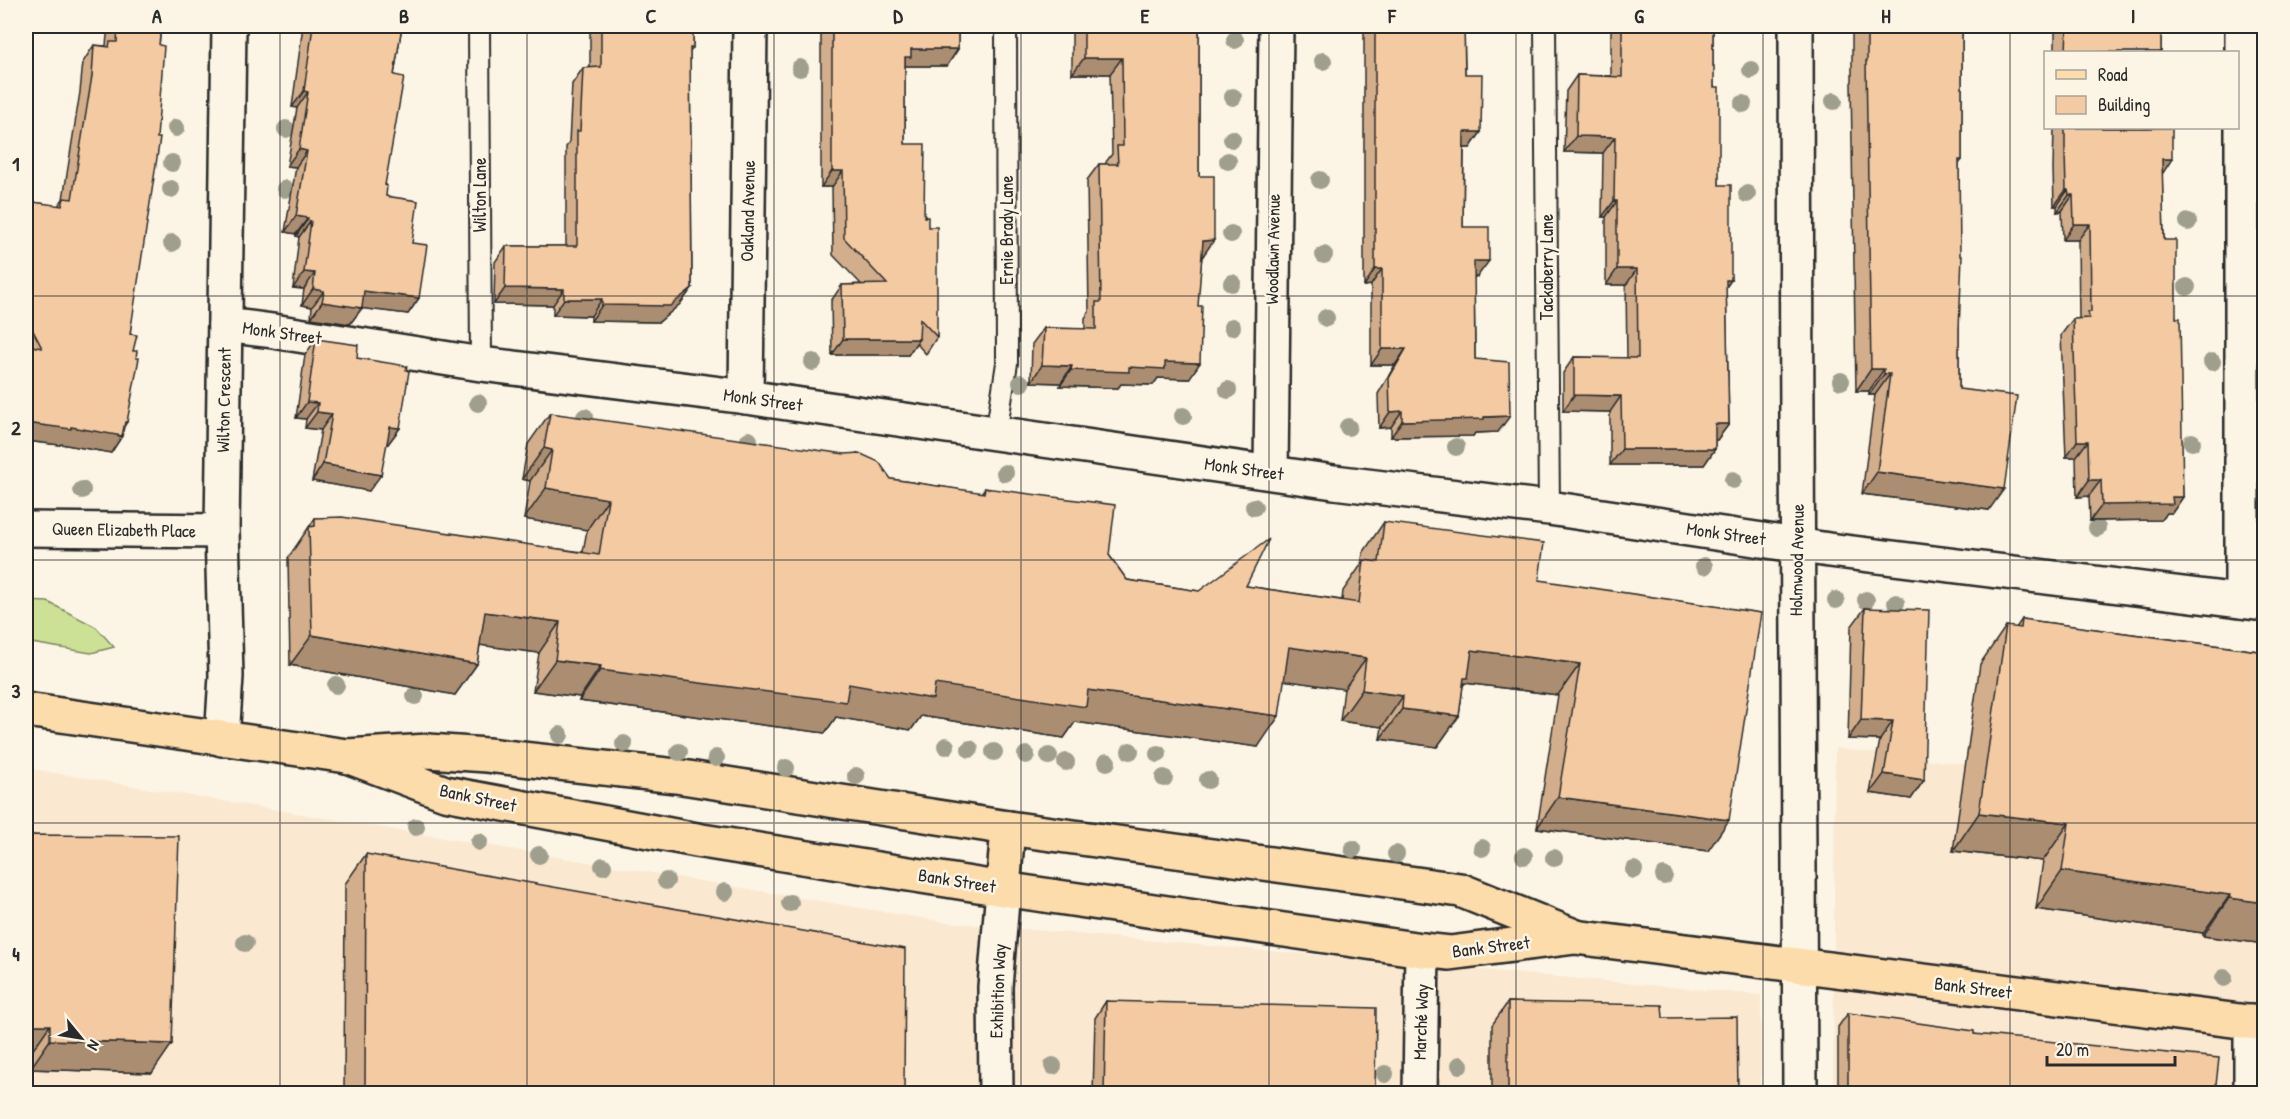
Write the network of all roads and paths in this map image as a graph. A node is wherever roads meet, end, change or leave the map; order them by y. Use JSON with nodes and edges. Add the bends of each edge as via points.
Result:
{"nodes":[{"id":1,"x":229,"y":26,"type":"edge"},
{"id":2,"x":479,"y":26,"type":"edge"},
{"id":3,"x":750,"y":26,"type":"edge"},
{"id":4,"x":1006,"y":26,"type":"edge"},
{"id":5,"x":1276,"y":26,"type":"edge"},
{"id":6,"x":1545,"y":26,"type":"edge"},
{"id":7,"x":1796,"y":26,"type":"edge"},
{"id":8,"x":2242,"y":26,"type":"edge"},
{"id":9,"x":225,"y":326,"type":"junction"},
{"id":10,"x":481,"y":364,"type":"junction"},
{"id":11,"x":746,"y":397,"type":"junction"},
{"id":12,"x":996,"y":434,"type":"junction"},
{"id":13,"x":1271,"y":472,"type":"junction"},
{"id":14,"x":1549,"y":508,"type":"junction"},
{"id":15,"x":26,"y":529,"type":"edge"},
{"id":16,"x":222,"y":531,"type":"junction"},
{"id":17,"x":1796,"y":544,"type":"junction"},
{"id":18,"x":2253,"y":603,"type":"edge"},
{"id":19,"x":26,"y":710,"type":"edge"},
{"id":20,"x":222,"y":739,"type":"junction"},
{"id":21,"x":346,"y":756,"type":"junction"},
{"id":22,"x":1008,"y":828,"type":"junction"},
{"id":23,"x":1003,"y":889,"type":"junction"},
{"id":24,"x":1575,"y":937,"type":"junction"},
{"id":25,"x":1422,"y":950,"type":"junction"},
{"id":26,"x":1798,"y":965,"type":"junction"},
{"id":27,"x":2258,"y":1023,"type":"edge"},
{"id":28,"x":996,"y":1094,"type":"edge"},
{"id":29,"x":1420,"y":1094,"type":"edge"},
{"id":30,"x":1800,"y":1094,"type":"edge"},
{"id":31,"x":2252,"y":1094,"type":"edge"}],
"edges":[{"from":1,"to":9,"type":"street","name":"Wilton Crescent"},
{"from":2,"to":10,"type":"lane","name":"Wilton Lane"},
{"from":3,"to":11,"type":"street","name":"Oakland Avenue"},
{"from":4,"to":12,"type":"lane","name":"Ernie Brady Lane","via":[[1007,363]]},
{"from":5,"to":13,"type":"street","name":"Woodlawn Avenue"},
{"from":6,"to":14,"type":"lane","name":"Tackaberry Lane"},
{"from":7,"to":17,"type":"street","name":"Holmwood Avenue"},
{"from":8,"to":18,"type":"street"},
{"from":9,"to":10,"type":"street","name":"Monk Street"},
{"from":9,"to":16,"type":"street","name":"Wilton Crescent"},
{"from":10,"to":11,"type":"street","name":"Monk Street"},
{"from":11,"to":12,"type":"street","name":"Monk Street"},
{"from":12,"to":13,"type":"street","name":"Monk Street"},
{"from":13,"to":14,"type":"street","name":"Monk Street"},
{"from":14,"to":17,"type":"street","name":"Monk Street"},
{"from":15,"to":16,"type":"street","name":"Queen Elizabeth Place"},
{"from":16,"to":20,"type":"street","name":"Wilton Crescent","via":[[226,676]]},
{"from":17,"to":18,"type":"street","name":"Monk Street"},
{"from":17,"to":26,"type":"street","name":"Holmwood Avenue"},
{"from":19,"to":20,"type":"main road","name":"Bank Street"},
{"from":20,"to":21,"type":"main road","name":"Bank Street"},
{"from":21,"to":22,"type":"main road","name":"Bank Street","via":[[428,751],[502,756],[676,776]]},
{"from":21,"to":23,"type":"main road","name":"Bank Street","via":[[445,793]]},
{"from":22,"to":23,"type":"main road"},
{"from":22,"to":24,"type":"main road","name":"Bank Street","via":[[1460,890]]},
{"from":23,"to":25,"type":"main road","name":"Bank Street"},
{"from":23,"to":28,"type":"street","name":"Exhibition Way","via":[[995,987]]},
{"from":24,"to":25,"type":"main road","name":"Bank Street","via":[[1450,953]]},
{"from":24,"to":26,"type":"main road","name":"Bank Street"},
{"from":25,"to":29,"type":"street","name":"Marché Way"},
{"from":26,"to":27,"type":"main road","name":"Bank Street"},
{"from":26,"to":30,"type":"street","name":"Holmwood Avenue"},
{"from":27,"to":31,"type":"street"}]}
